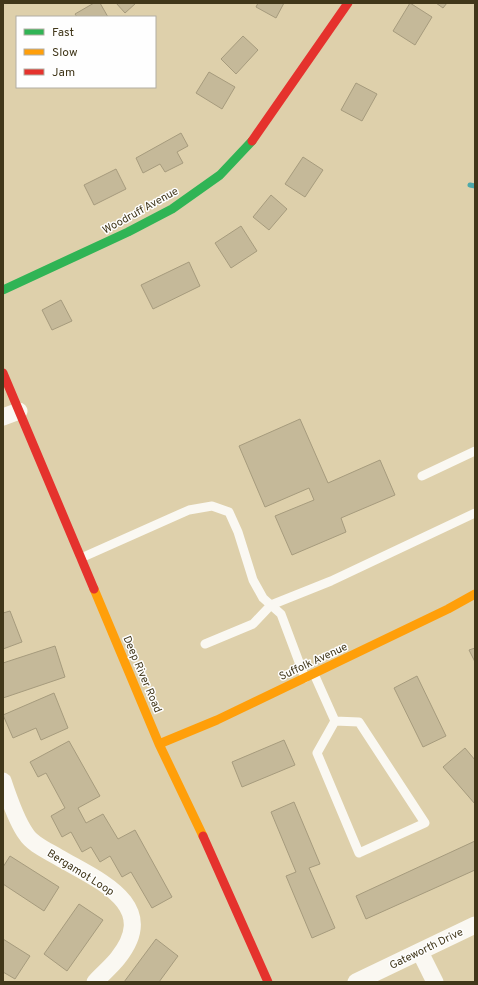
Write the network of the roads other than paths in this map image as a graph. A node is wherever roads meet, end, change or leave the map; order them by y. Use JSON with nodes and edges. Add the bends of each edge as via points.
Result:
{"nodes":[{"id":1,"x":348,"y":3,"type":"edge"},
{"id":2,"x":3,"y":290,"type":"edge"},
{"id":3,"x":3,"y":373,"type":"edge"},
{"id":4,"x":19,"y":411,"type":"junction"},
{"id":5,"x":3,"y":417,"type":"edge"},
{"id":6,"x":475,"y":451,"type":"edge"},
{"id":7,"x":422,"y":476,"type":"dead end"},
{"id":8,"x":475,"y":513,"type":"edge"},
{"id":9,"x":81,"y":558,"type":"junction"},
{"id":10,"x":475,"y":594,"type":"edge"},
{"id":11,"x":271,"y":605,"type":"junction"},
{"id":12,"x":205,"y":644,"type":"dead end"},
{"id":13,"x":314,"y":674,"type":"junction"},
{"id":14,"x":305,"y":678,"type":"junction"},
{"id":15,"x":334,"y":721,"type":"junction"},
{"id":16,"x":159,"y":744,"type":"junction"},
{"id":17,"x":3,"y":781,"type":"edge"},
{"id":18,"x":475,"y":925,"type":"edge"},
{"id":19,"x":420,"y":952,"type":"junction"},
{"id":20,"x":94,"y":982,"type":"edge"},
{"id":21,"x":268,"y":982,"type":"edge"},
{"id":22,"x":356,"y":982,"type":"edge"},
{"id":23,"x":435,"y":982,"type":"edge"}],
"edges":[{"from":1,"to":2,"type":"street","name":"Woodruff Avenue","via":[[256,137],[220,175],[172,209]]},
{"from":3,"to":4,"type":"street","name":"Deep River Road"},
{"from":4,"to":5,"type":"street"},
{"from":4,"to":9,"type":"street","name":"Deep River Road"},
{"from":6,"to":7,"type":"lane"},
{"from":8,"to":11,"type":"lane","via":[[331,581]]},
{"from":9,"to":11,"type":"lane","via":[[189,510],[212,506],[229,512],[253,580],[263,598]]},
{"from":9,"to":16,"type":"street","name":"Deep River Road"},
{"from":10,"to":13,"type":"street","name":"Suffolk Avenue","via":[[448,610]]},
{"from":11,"to":12,"type":"lane","via":[[253,624]]},
{"from":11,"to":14,"type":"lane","via":[[281,614]]},
{"from":13,"to":14,"type":"street","name":"Suffolk Avenue"},
{"from":13,"to":15,"type":"lane"},
{"from":14,"to":16,"type":"street","name":"Suffolk Avenue","via":[[217,720]]},
{"from":15,"to":15,"type":"lane","via":[[317,754],[359,852],[425,823],[359,722]]},
{"from":16,"to":21,"type":"street","name":"Deep River Road","via":[[219,870]]},
{"from":17,"to":20,"type":"street","name":"Bergamot Loop","via":[[26,835],[47,851],[110,888],[125,901],[133,918],[130,938],[118,958]]},
{"from":18,"to":19,"type":"street","name":"Gateworth Drive"},
{"from":19,"to":22,"type":"street","name":"Gateworth Drive"},
{"from":19,"to":23,"type":"street"}]}
